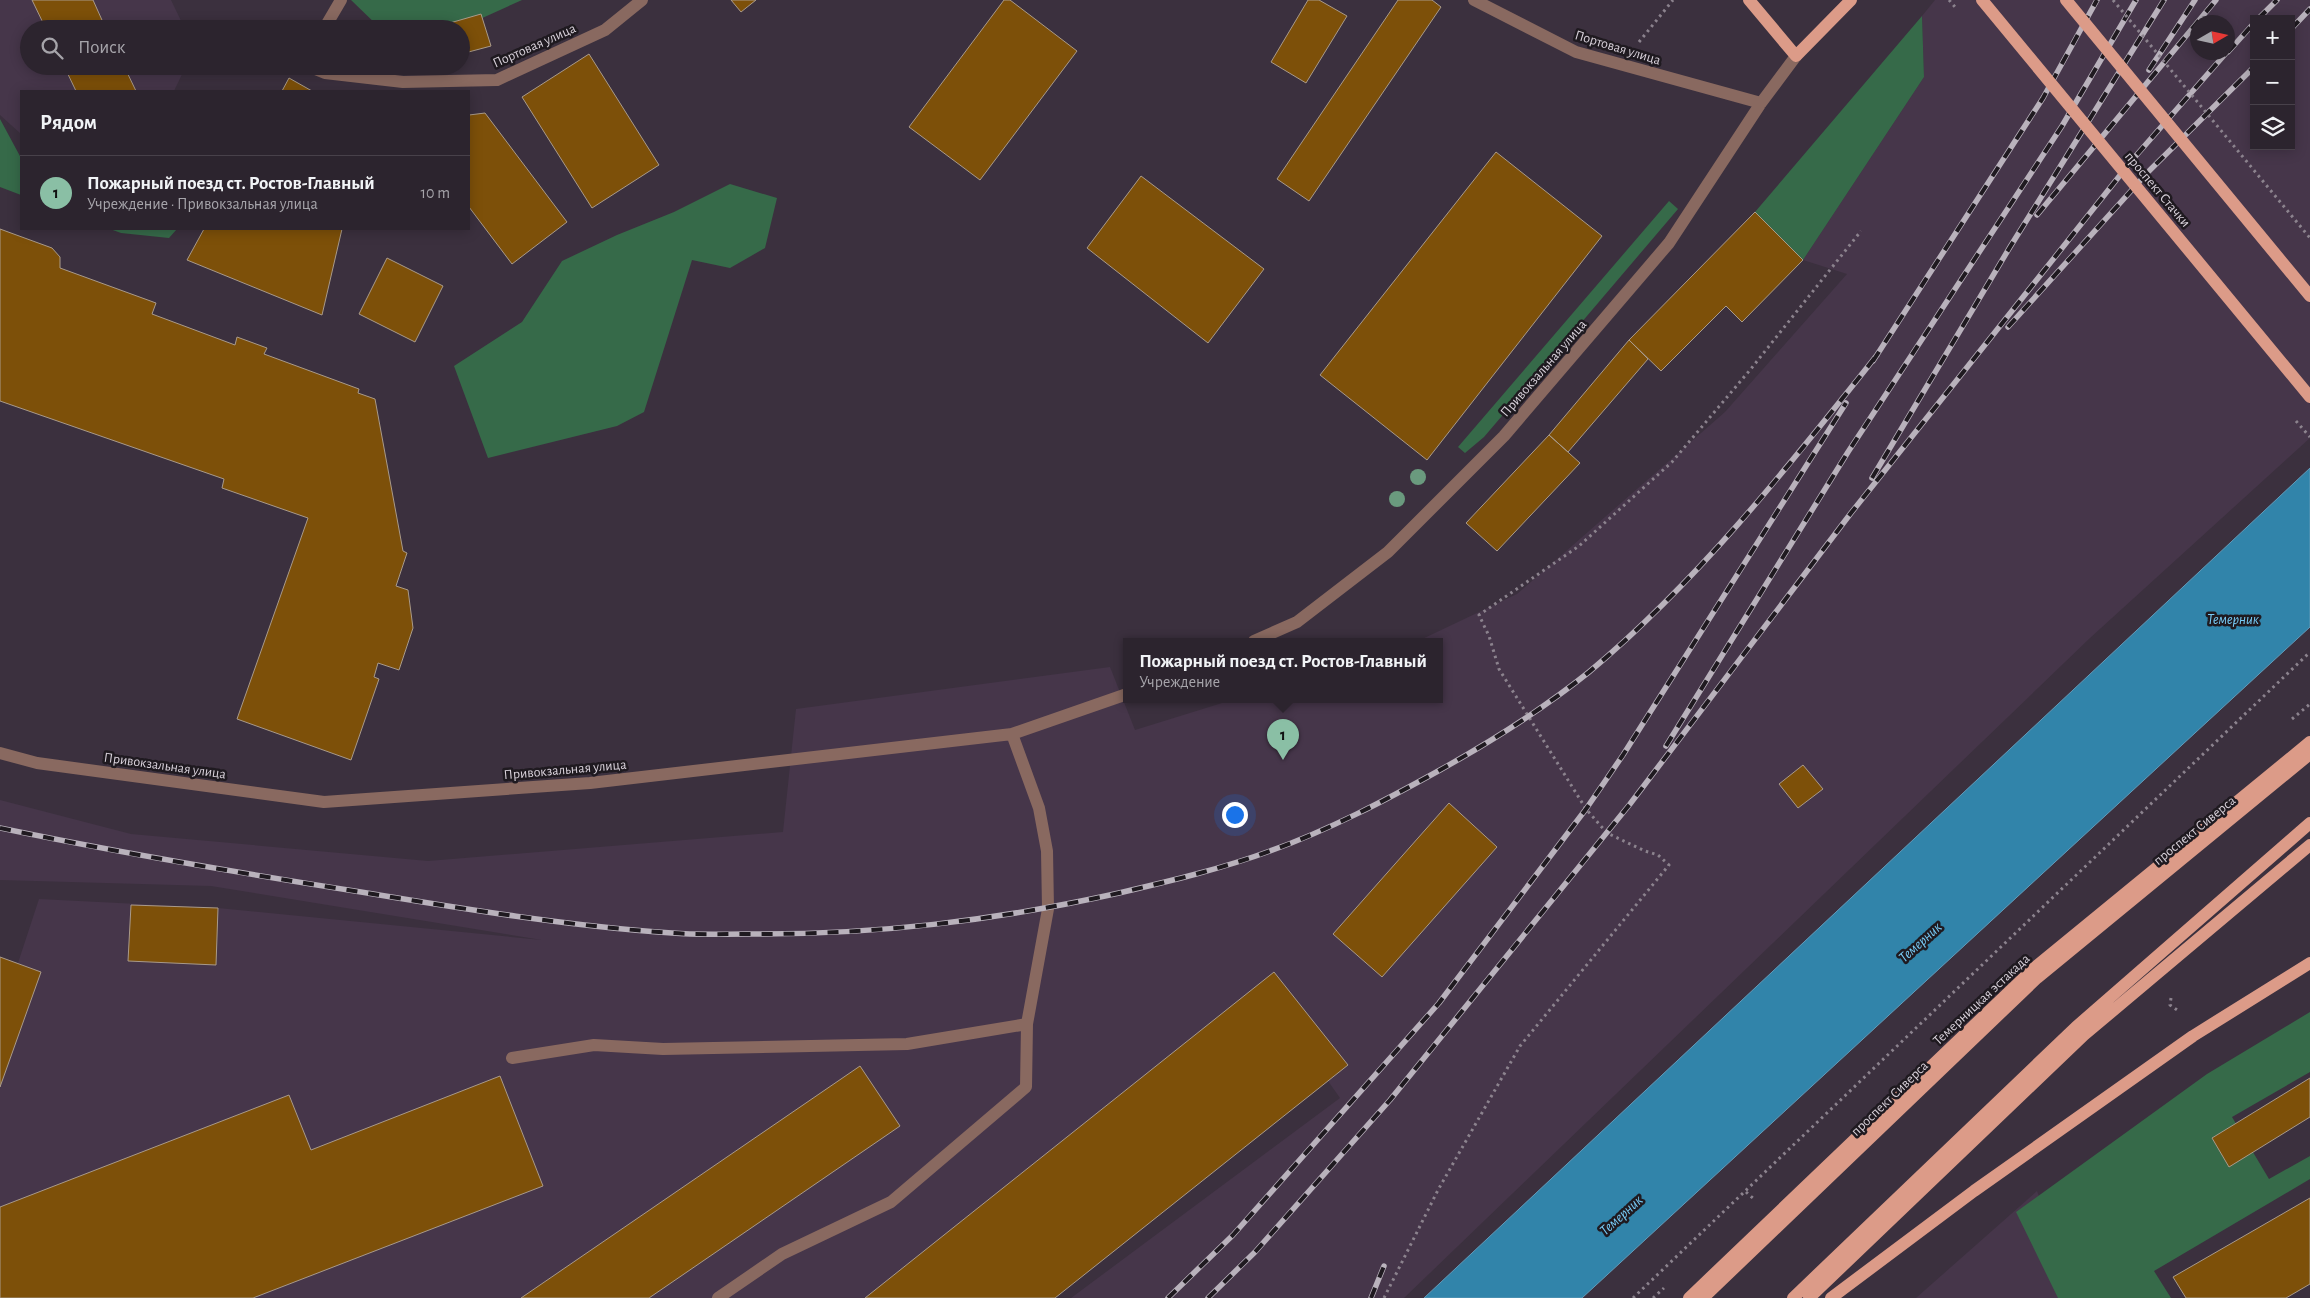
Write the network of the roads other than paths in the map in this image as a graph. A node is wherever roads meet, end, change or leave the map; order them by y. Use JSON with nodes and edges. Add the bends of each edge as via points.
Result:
{"nodes":[{"id":1,"x":340,"y":0,"type":"edge"},
{"id":2,"x":642,"y":0,"type":"edge"},
{"id":3,"x":1474,"y":0,"type":"edge"},
{"id":4,"x":1749,"y":0,"type":"edge"},
{"id":5,"x":1851,"y":0,"type":"edge"},
{"id":6,"x":1982,"y":0,"type":"edge"},
{"id":7,"x":2066,"y":0,"type":"edge"},
{"id":8,"x":329,"y":20,"type":"edge"},
{"id":9,"x":1796,"y":56,"type":"junction"},
{"id":10,"x":343,"y":75,"type":"edge"},
{"id":11,"x":1761,"y":103,"type":"junction"},
{"id":12,"x":2310,"y":296,"type":"edge"},
{"id":13,"x":2310,"y":397,"type":"edge"},
{"id":14,"x":1261,"y":638,"type":"edge"},
{"id":15,"x":1123,"y":695,"type":"edge"},
{"id":16,"x":1012,"y":734,"type":"junction"},
{"id":17,"x":2310,"y":742,"type":"edge"},
{"id":18,"x":0,"y":754,"type":"edge"},
{"id":19,"x":2310,"y":754,"type":"edge"},
{"id":20,"x":2310,"y":823,"type":"edge"},
{"id":21,"x":2310,"y":845,"type":"edge"},
{"id":22,"x":2310,"y":963,"type":"edge"},
{"id":23,"x":1028,"y":1024,"type":"junction"},
{"id":24,"x":512,"y":1058,"type":"dead end"},
{"id":25,"x":718,"y":1298,"type":"edge"},
{"id":26,"x":1690,"y":1298,"type":"edge"},
{"id":27,"x":1703,"y":1298,"type":"edge"},
{"id":28,"x":1793,"y":1298,"type":"edge"},
{"id":29,"x":1809,"y":1298,"type":"edge"},
{"id":30,"x":1831,"y":1298,"type":"edge"}],
"edges":[{"from":1,"to":8,"type":"street"},
{"from":2,"to":10,"type":"street","name":"Портовая улица","via":[[605,30],[497,80],[403,82]]},
{"from":3,"to":11,"type":"street","name":"Портовая улица","via":[[1576,52]]},
{"from":4,"to":9,"type":"main road"},
{"from":5,"to":9,"type":"main road"},
{"from":6,"to":13,"type":"main road","name":"проспект Стачки","bridge":true},
{"from":7,"to":12,"type":"main road","bridge":true},
{"from":9,"to":11,"type":"street","name":"Привокзальная улица"},
{"from":11,"to":14,"type":"street","name":"Привокзальная улица","via":[[1669,244],[1504,436],[1388,552],[1297,622]]},
{"from":15,"to":16,"type":"street","name":"Привокзальная улица"},
{"from":16,"to":18,"type":"street","name":"Привокзальная улица","via":[[590,783],[324,802],[37,763]]},
{"from":16,"to":23,"type":"street","via":[[1039,808],[1048,851],[1048,909]]},
{"from":17,"to":26,"type":"main road","name":"Темерницкая эстакада","via":[[2033,969]]},
{"from":19,"to":27,"type":"main road","name":"проспект Сиверса","via":[[2037,978]]},
{"from":20,"to":28,"type":"main road","via":[[2076,1027]]},
{"from":21,"to":29,"type":"main road","via":[[2084,1035]]},
{"from":22,"to":30,"type":"main road","via":[[2193,1036],[1974,1191]]},
{"from":23,"to":24,"type":"street","via":[[907,1044],[663,1049],[594,1045]]},
{"from":23,"to":25,"type":"street","via":[[1026,1087],[891,1202],[782,1254]]}]}
